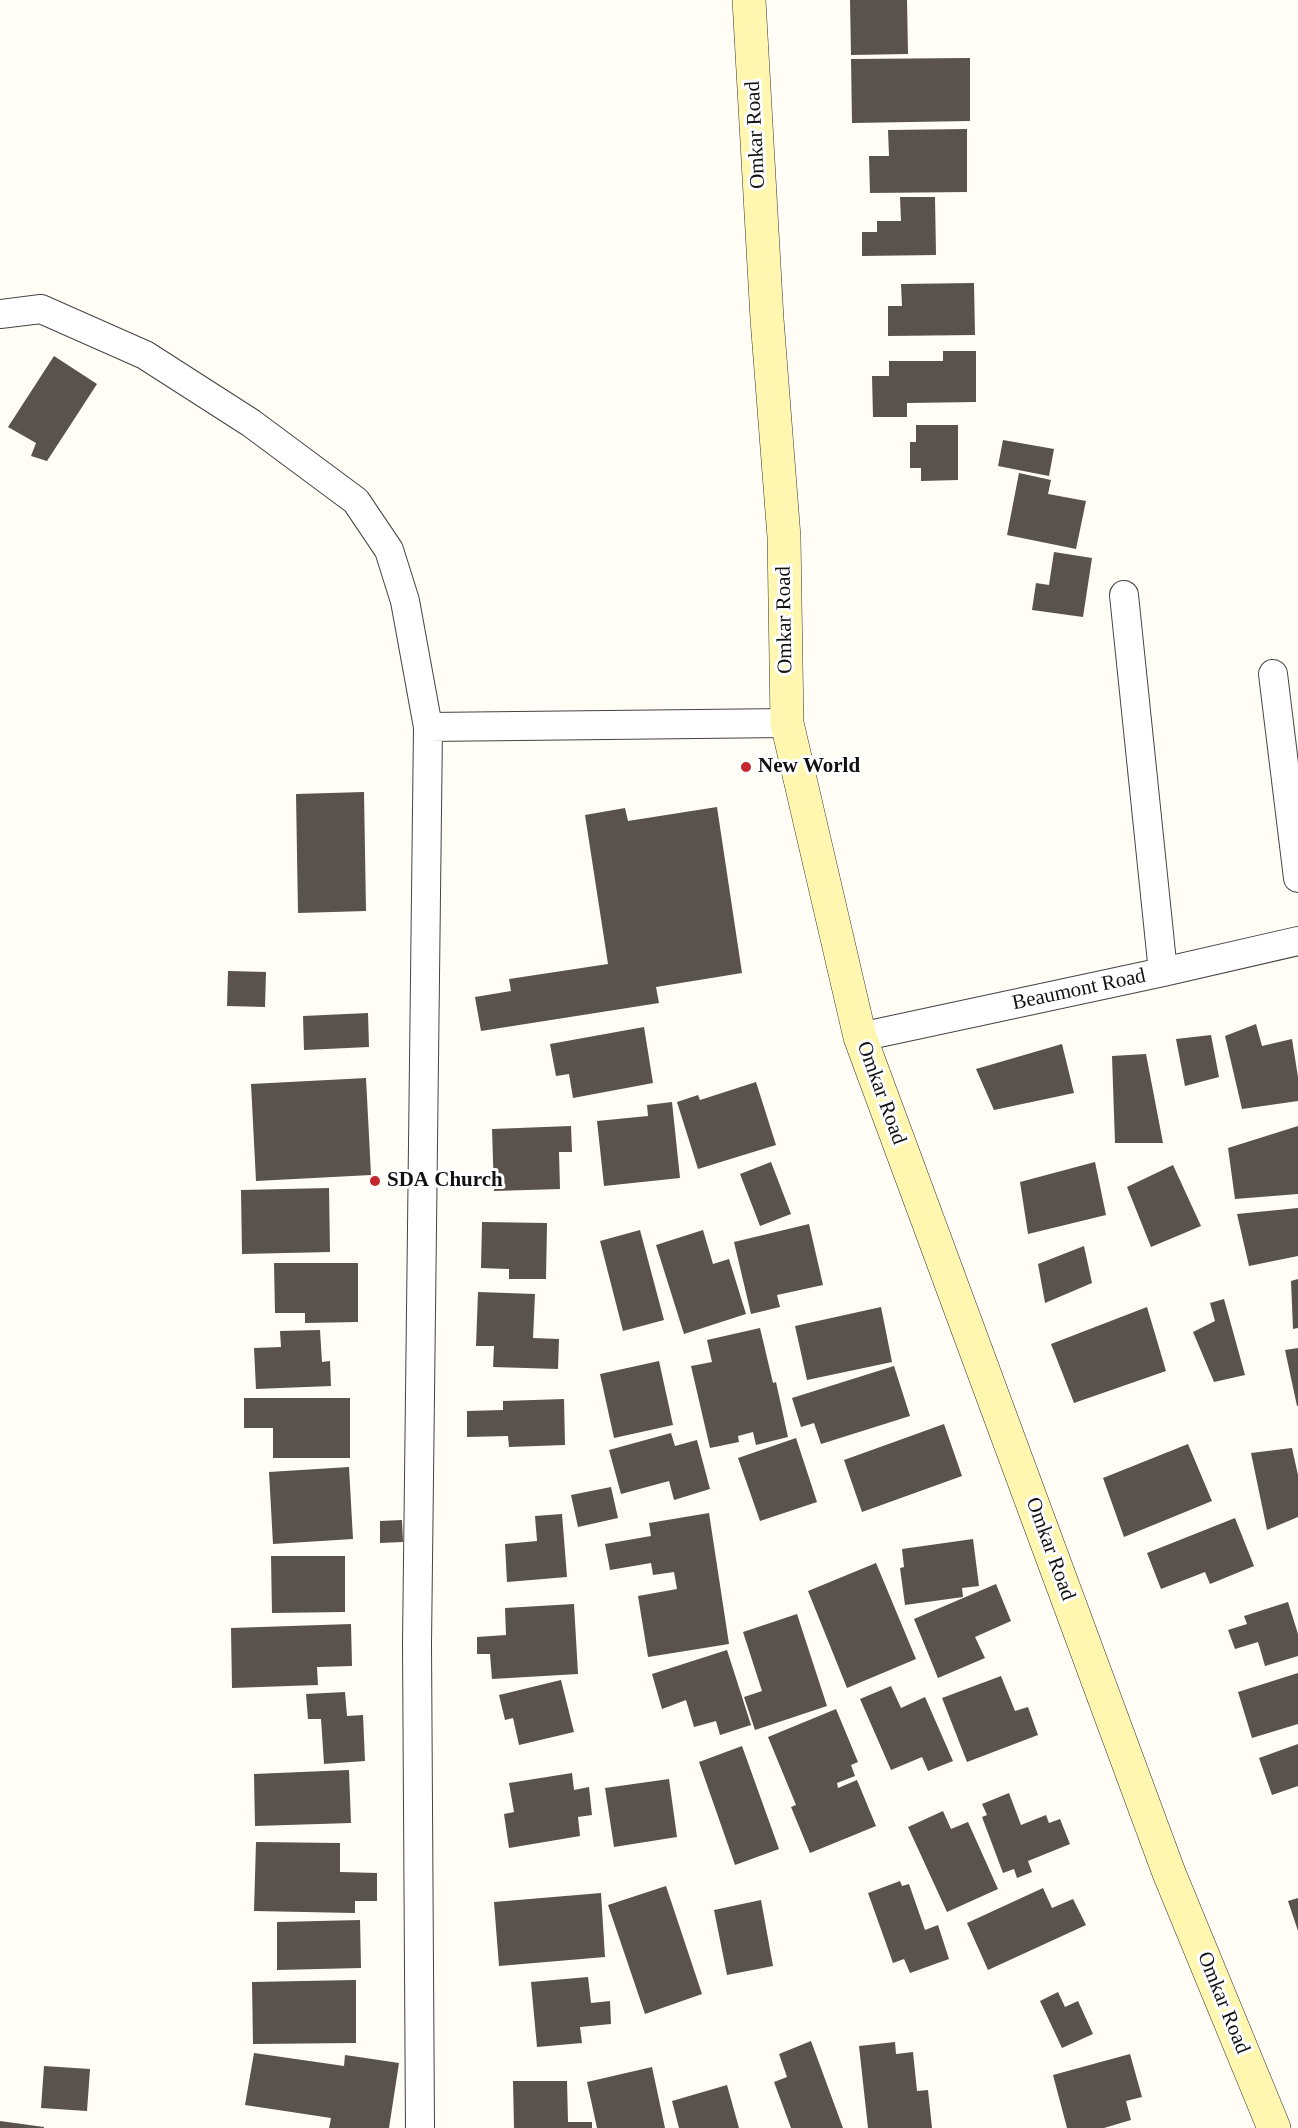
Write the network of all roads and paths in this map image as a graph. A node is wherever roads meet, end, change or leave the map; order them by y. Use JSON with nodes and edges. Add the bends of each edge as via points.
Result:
{"nodes":[{"id":1,"x":748,"y":0,"type":"edge"},
{"id":2,"x":0,"y":314,"type":"edge"},
{"id":3,"x":1124,"y":595,"type":"dead end"},
{"id":4,"x":1273,"y":674,"type":"dead end"},
{"id":5,"x":787,"y":723,"type":"junction"},
{"id":6,"x":428,"y":727,"type":"junction"},
{"id":7,"x":1298,"y":878,"type":"edge"},
{"id":8,"x":1298,"y":940,"type":"edge"},
{"id":9,"x":1163,"y":972,"type":"junction"},
{"id":10,"x":860,"y":1037,"type":"junction"},
{"id":11,"x":420,"y":2128,"type":"edge"},
{"id":12,"x":1274,"y":2128,"type":"edge"}],
"edges":[{"from":1,"to":5,"type":"street","name":"Omkar Road","via":[[784,537]]},
{"from":2,"to":6,"type":"street","via":[[41,309],[145,355],[251,423],[356,501],[390,550],[405,601]]},
{"from":3,"to":9,"type":"street"},
{"from":4,"to":7,"type":"street"},
{"from":5,"to":6,"type":"street"},
{"from":5,"to":10,"type":"street","name":"Omkar Road"},
{"from":6,"to":11,"type":"street","via":[[417,1644]]},
{"from":8,"to":9,"type":"street","name":"Beaumont Road"},
{"from":9,"to":10,"type":"street","name":"Beaumont Road"},
{"from":10,"to":12,"type":"street","name":"Omkar Road","via":[[1169,1873]]}]}
